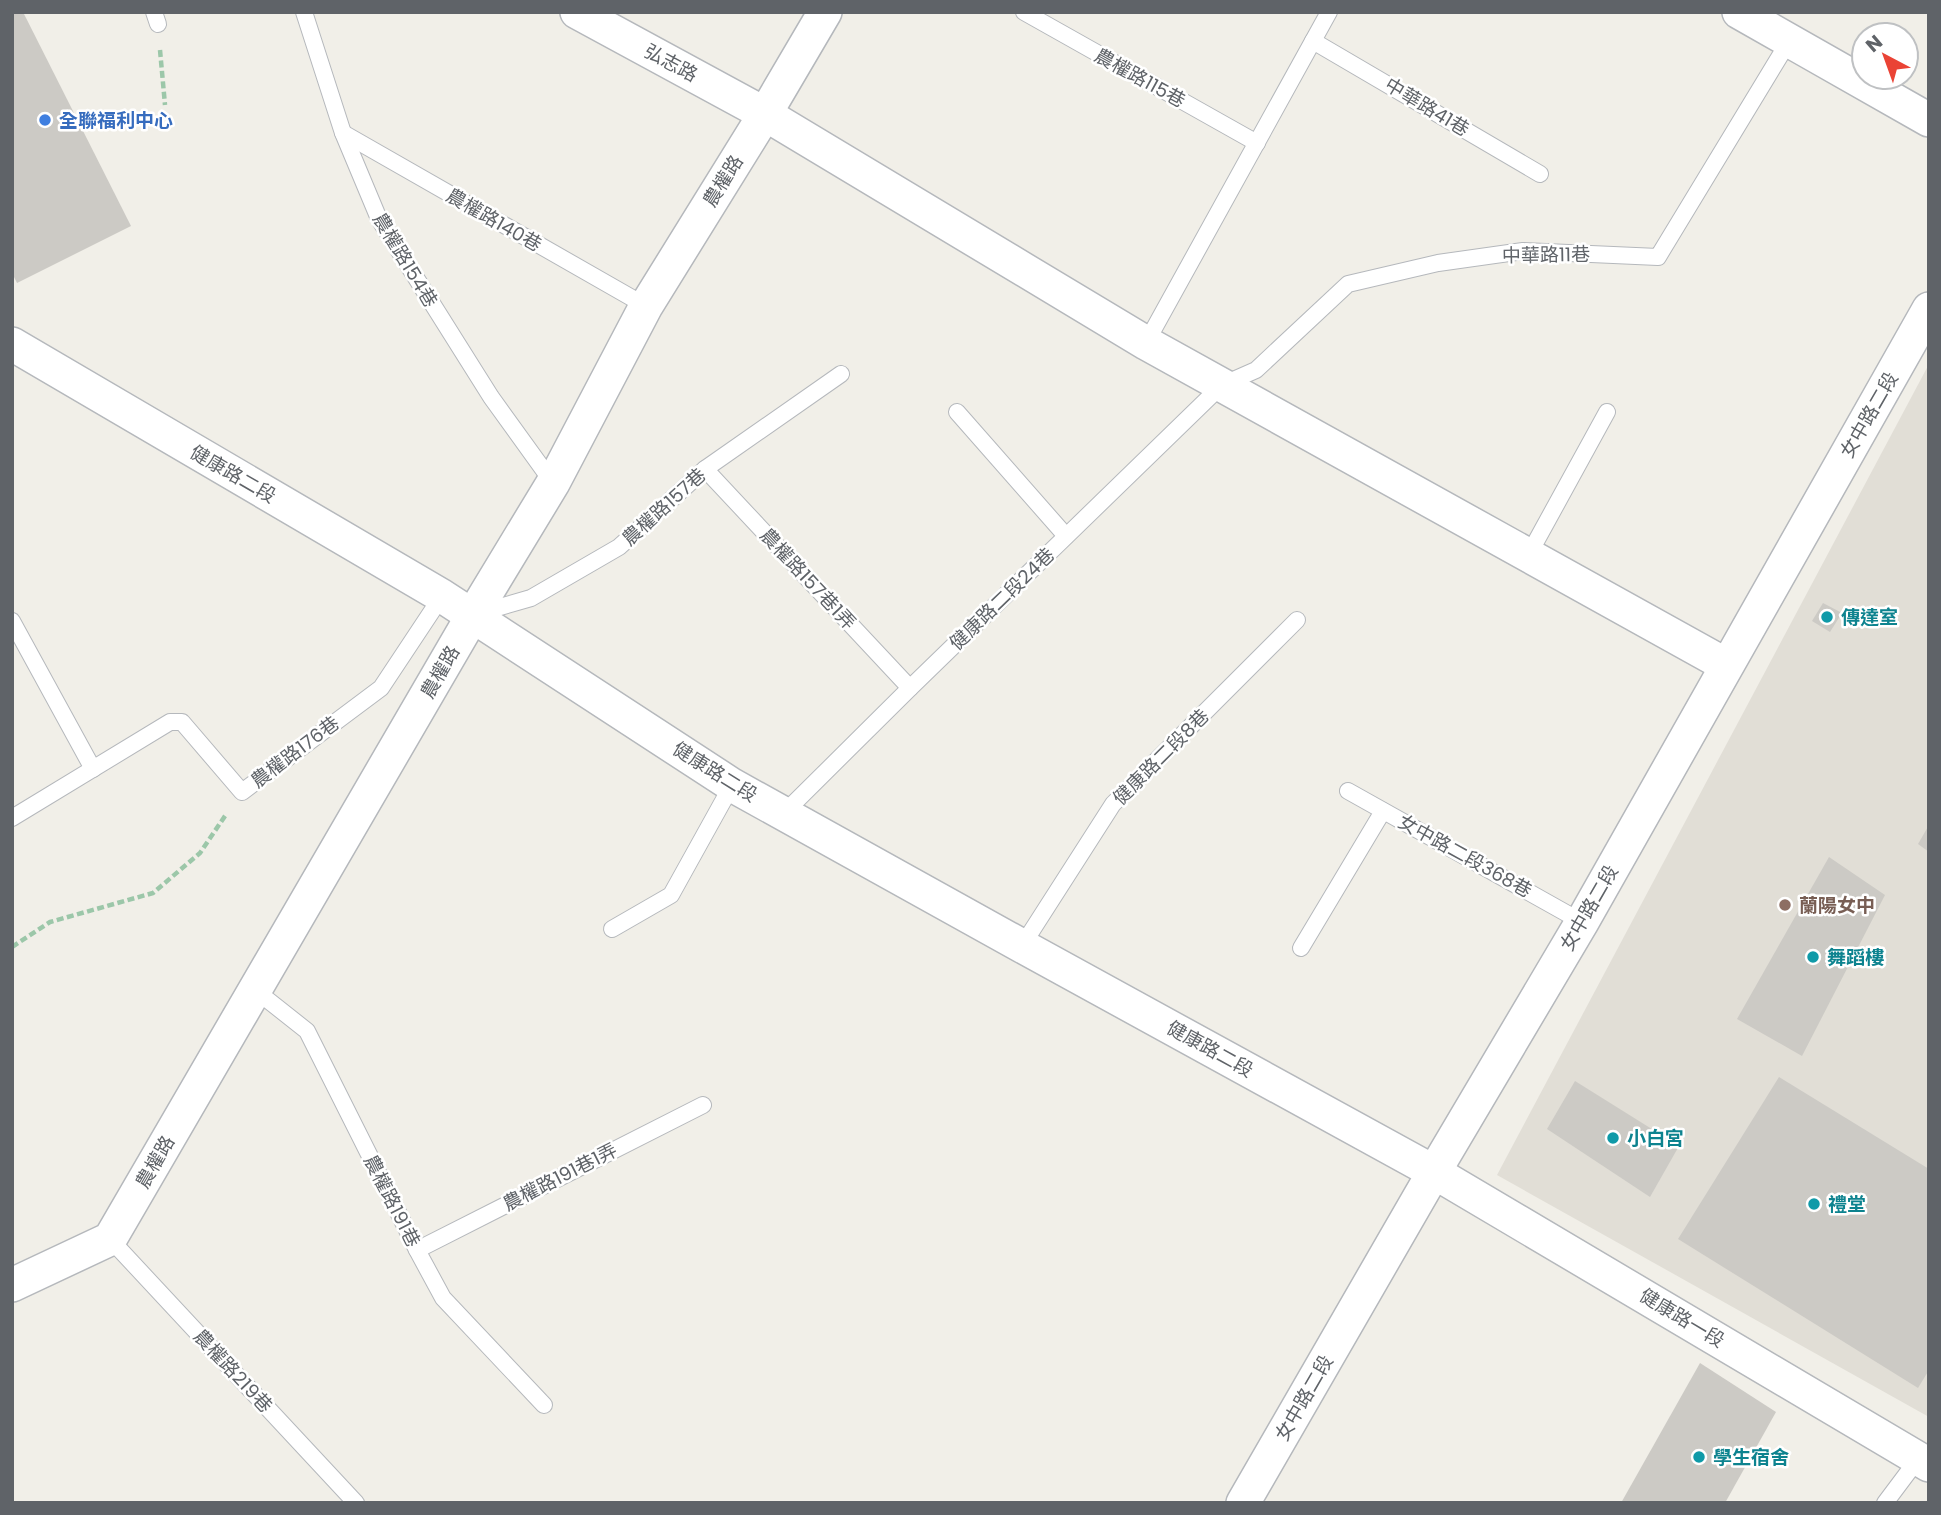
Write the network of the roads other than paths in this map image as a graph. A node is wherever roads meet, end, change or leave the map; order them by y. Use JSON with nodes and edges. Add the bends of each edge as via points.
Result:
{"nodes":[{"id":1,"x":304,"y":12,"type":"edge"},
{"id":2,"x":825,"y":12,"type":"edge"},
{"id":3,"x":1024,"y":12,"type":"edge"},
{"id":4,"x":1329,"y":12,"type":"edge"},
{"id":5,"x":1739,"y":12,"type":"edge"},
{"id":6,"x":581,"y":13,"type":"edge"},
{"id":7,"x":1313,"y":41,"type":"junction"},
{"id":8,"x":1789,"y":41,"type":"junction"},
{"id":9,"x":765,"y":114,"type":"junction"},
{"id":10,"x":1929,"y":120,"type":"edge"},
{"id":11,"x":343,"y":133,"type":"junction"},
{"id":12,"x":1257,"y":143,"type":"junction"},
{"id":13,"x":1540,"y":174,"type":"dead end"},
{"id":14,"x":646,"y":306,"type":"junction"},
{"id":15,"x":1929,"y":309,"type":"edge"},
{"id":16,"x":1146,"y":343,"type":"junction"},
{"id":17,"x":15,"y":352,"type":"edge"},
{"id":18,"x":841,"y":374,"type":"dead end"},
{"id":19,"x":1222,"y":386,"type":"junction"},
{"id":20,"x":957,"y":412,"type":"dead end"},
{"id":21,"x":1607,"y":412,"type":"dead end"},
{"id":22,"x":705,"y":469,"type":"junction"},
{"id":23,"x":553,"y":483,"type":"junction"},
{"id":24,"x":1066,"y":536,"type":"junction"},
{"id":25,"x":1528,"y":556,"type":"junction"},
{"id":26,"x":442,"y":596,"type":"junction"},
{"id":27,"x":473,"y":615,"type":"junction"},
{"id":28,"x":1297,"y":620,"type":"dead end"},
{"id":29,"x":12,"y":621,"type":"edge"},
{"id":30,"x":1726,"y":665,"type":"junction"},
{"id":31,"x":910,"y":688,"type":"junction"},
{"id":32,"x":93,"y":769,"type":"junction"},
{"id":33,"x":732,"y":785,"type":"junction"},
{"id":34,"x":1348,"y":791,"type":"dead end"},
{"id":35,"x":1383,"y":811,"type":"junction"},
{"id":36,"x":783,"y":814,"type":"junction"},
{"id":37,"x":12,"y":818,"type":"edge"},
{"id":38,"x":1582,"y":922,"type":"junction"},
{"id":39,"x":612,"y":929,"type":"dead end"},
{"id":40,"x":1022,"y":946,"type":"junction"},
{"id":41,"x":1301,"y":948,"type":"dead end"},
{"id":42,"x":254,"y":989,"type":"junction"},
{"id":43,"x":703,"y":1105,"type":"dead end"},
{"id":44,"x":1434,"y":1171,"type":"junction"},
{"id":45,"x":110,"y":1239,"type":"junction"},
{"id":46,"x":417,"y":1250,"type":"junction"},
{"id":47,"x":12,"y":1285,"type":"edge"},
{"id":48,"x":544,"y":1405,"type":"dead end"},
{"id":49,"x":1924,"y":1462,"type":"edge"},
{"id":50,"x":356,"y":1503,"type":"edge"},
{"id":51,"x":1243,"y":1503,"type":"edge"},
{"id":52,"x":1885,"y":1503,"type":"edge"}],
"edges":[{"from":1,"to":11,"type":"lane","name":"農權路154巷"},
{"from":2,"to":9,"type":"street","name":"農權路"},
{"from":3,"to":12,"type":"lane","name":"農權路115巷"},
{"from":4,"to":7,"type":"lane"},
{"from":5,"to":8,"type":"street"},
{"from":6,"to":9,"type":"street","name":"弘志路"},
{"from":7,"to":12,"type":"lane"},
{"from":7,"to":13,"type":"lane","name":"中華路41巷"},
{"from":8,"to":10,"type":"street"},
{"from":8,"to":19,"type":"lane","name":"中華路11巷","via":[[1658,257],[1523,251],[1438,263],[1348,284],[1256,370]]},
{"from":9,"to":14,"type":"street","name":"農權路"},
{"from":9,"to":16,"type":"street","name":"弘志路"},
{"from":11,"to":14,"type":"lane","name":"農權路140巷"},
{"from":11,"to":23,"type":"lane","name":"農權路154巷","via":[[379,219],[491,397]]},
{"from":12,"to":16,"type":"lane"},
{"from":14,"to":23,"type":"street","name":"農權路"},
{"from":15,"to":30,"type":"street","name":"女中路二段"},
{"from":16,"to":19,"type":"street","name":"弘志路"},
{"from":17,"to":26,"type":"street","name":"健康路二段"},
{"from":18,"to":22,"type":"lane","name":"農權路157巷"},
{"from":19,"to":24,"type":"lane","name":"健康路二段24巷"},
{"from":19,"to":25,"type":"street","name":"弘志路"},
{"from":20,"to":24,"type":"lane"},
{"from":21,"to":25,"type":"lane"},
{"from":22,"to":27,"type":"lane","name":"農權路157巷","via":[[619,547],[531,598]]},
{"from":22,"to":31,"type":"lane","name":"農權路157巷1弄"},
{"from":23,"to":27,"type":"street","name":"農權路"},
{"from":24,"to":31,"type":"lane","name":"健康路二段24巷"},
{"from":25,"to":30,"type":"street","name":"弘志路"},
{"from":26,"to":27,"type":"street","name":"健康路二段"},
{"from":26,"to":32,"type":"lane","name":"農權路176巷","via":[[381,688],[242,792],[182,722],[170,722]]},
{"from":27,"to":33,"type":"street","name":"健康路二段"},
{"from":27,"to":42,"type":"street","name":"農權路"},
{"from":28,"to":40,"type":"lane","name":"健康路二段8巷","via":[[1113,804]]},
{"from":29,"to":32,"type":"lane"},
{"from":30,"to":38,"type":"street","name":"女中路二段"},
{"from":31,"to":36,"type":"lane","name":"健康路二段24巷"},
{"from":32,"to":37,"type":"lane","name":"農權路176巷"},
{"from":33,"to":36,"type":"street","name":"健康路二段"},
{"from":33,"to":39,"type":"lane","via":[[671,895]]},
{"from":34,"to":35,"type":"lane","name":"女中路二段368巷"},
{"from":35,"to":38,"type":"lane","name":"女中路二段368巷"},
{"from":35,"to":41,"type":"lane"},
{"from":36,"to":40,"type":"street","name":"健康路二段"},
{"from":38,"to":44,"type":"street","name":"女中路二段"},
{"from":40,"to":44,"type":"street","name":"健康路二段"},
{"from":42,"to":45,"type":"street","name":"農權路"},
{"from":42,"to":46,"type":"lane","name":"農權路191巷","via":[[307,1031]]},
{"from":43,"to":46,"type":"lane","name":"農權路191巷1弄"},
{"from":44,"to":49,"type":"street","name":"健康路一段"},
{"from":44,"to":51,"type":"street","name":"女中路二段"},
{"from":45,"to":47,"type":"street"},
{"from":45,"to":50,"type":"lane","name":"農權路219巷"},
{"from":46,"to":48,"type":"lane","name":"農權路191巷","via":[[443,1298]]},
{"from":49,"to":52,"type":"lane"}]}
